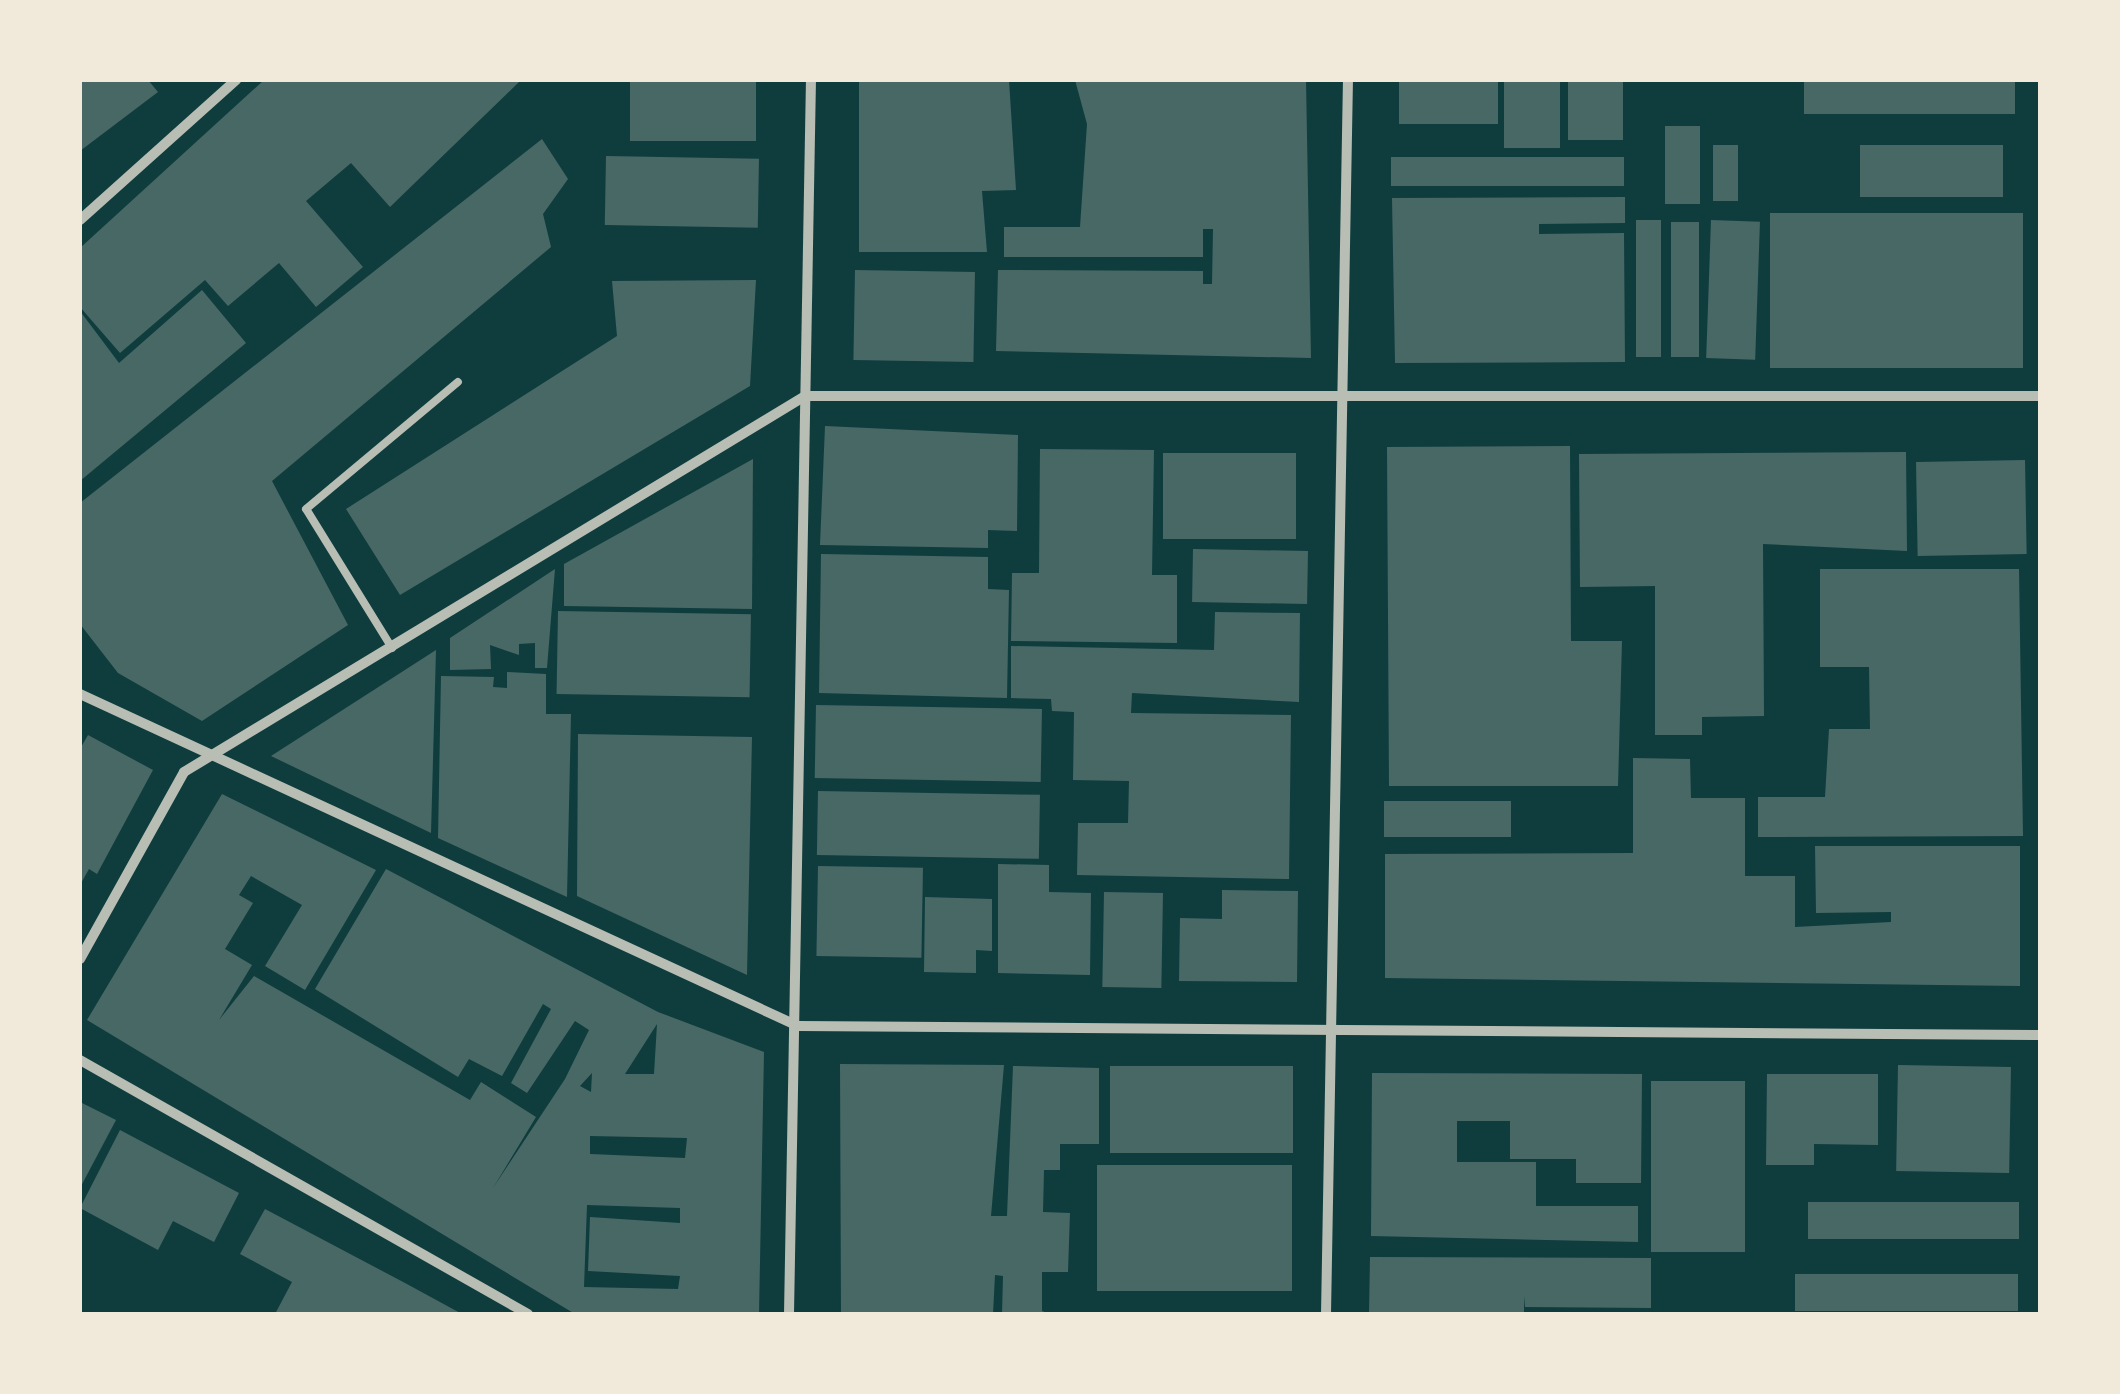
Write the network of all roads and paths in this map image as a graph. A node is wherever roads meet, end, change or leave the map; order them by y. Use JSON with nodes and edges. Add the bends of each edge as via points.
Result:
{"nodes":[{"id":1,"x":236,"y":80,"type":"edge"},
{"id":2,"x":811,"y":80,"type":"edge"},
{"id":3,"x":1348,"y":80,"type":"edge"},
{"id":4,"x":80,"y":220,"type":"edge"},
{"id":5,"x":458,"y":382,"type":"dead end"},
{"id":6,"x":804,"y":396,"type":"junction"},
{"id":7,"x":2040,"y":396,"type":"edge"},
{"id":8,"x":1343,"y":397,"type":"junction"},
{"id":9,"x":392,"y":648,"type":"junction"},
{"id":10,"x":80,"y":694,"type":"edge"},
{"id":11,"x":209,"y":760,"type":"junction"},
{"id":12,"x":80,"y":959,"type":"edge"},
{"id":13,"x":798,"y":1026,"type":"junction"},
{"id":14,"x":1333,"y":1030,"type":"junction"},
{"id":15,"x":2040,"y":1035,"type":"edge"},
{"id":16,"x":80,"y":1060,"type":"edge"},
{"id":17,"x":528,"y":1314,"type":"edge"},
{"id":18,"x":789,"y":1314,"type":"edge"},
{"id":19,"x":1326,"y":1314,"type":"edge"}],
"edges":[{"from":1,"to":4,"type":"street"},
{"from":2,"to":6,"type":"street"},
{"from":3,"to":8,"type":"street"},
{"from":5,"to":9,"type":"lane","via":[[306,509]]},
{"from":6,"to":8,"type":"street"},
{"from":6,"to":9,"type":"street"},
{"from":6,"to":13,"type":"street"},
{"from":7,"to":8,"type":"street"},
{"from":8,"to":14,"type":"street"},
{"from":9,"to":11,"type":"street"},
{"from":10,"to":11,"type":"street"},
{"from":11,"to":12,"type":"street","via":[[178,779]]},
{"from":11,"to":13,"type":"street"},
{"from":13,"to":14,"type":"street"},
{"from":13,"to":18,"type":"street"},
{"from":14,"to":15,"type":"street"},
{"from":14,"to":19,"type":"street"},
{"from":16,"to":17,"type":"street"}]}
